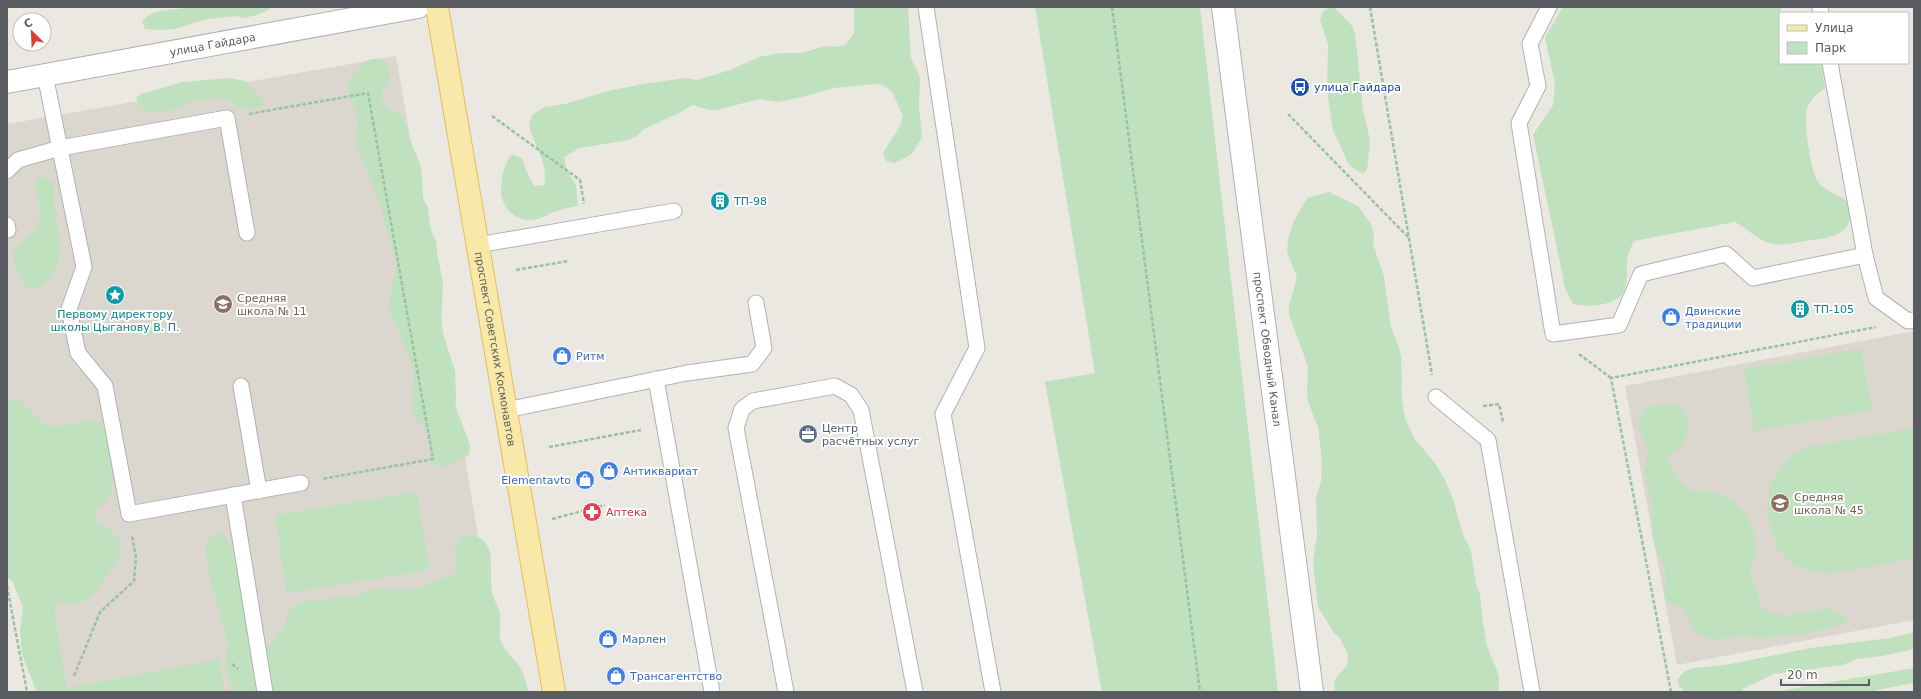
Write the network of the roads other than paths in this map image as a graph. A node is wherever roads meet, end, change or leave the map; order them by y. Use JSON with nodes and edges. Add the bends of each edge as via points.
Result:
{"nodes":[{"id":1,"x":418,"y":7,"type":"edge"},
{"id":2,"x":437,"y":7,"type":"edge"},
{"id":3,"x":926,"y":7,"type":"edge"},
{"id":4,"x":1223,"y":7,"type":"edge"},
{"id":5,"x":1549,"y":7,"type":"edge"},
{"id":6,"x":1830,"y":64,"type":"edge"},
{"id":7,"x":45,"y":75,"type":"junction"},
{"id":8,"x":7,"y":82,"type":"edge"},
{"id":9,"x":60,"y":148,"type":"junction"},
{"id":10,"x":7,"y":171,"type":"edge"},
{"id":11,"x":674,"y":210,"type":"dead end"},
{"id":12,"x":248,"y":233,"type":"dead end"},
{"id":13,"x":478,"y":245,"type":"junction"},
{"id":14,"x":1865,"y":256,"type":"junction"},
{"id":15,"x":756,"y":303,"type":"dead end"},
{"id":16,"x":1911,"y":320,"type":"edge"},
{"id":17,"x":656,"y":379,"type":"junction"},
{"id":18,"x":241,"y":386,"type":"dead end"},
{"id":19,"x":1436,"y":397,"type":"road end"},
{"id":20,"x":506,"y":410,"type":"junction"},
{"id":21,"x":300,"y":483,"type":"road end"},
{"id":22,"x":259,"y":491,"type":"junction"},
{"id":23,"x":233,"y":495,"type":"junction"},
{"id":24,"x":265,"y":692,"type":"edge"},
{"id":25,"x":554,"y":692,"type":"edge"},
{"id":26,"x":712,"y":692,"type":"edge"},
{"id":27,"x":786,"y":692,"type":"edge"},
{"id":28,"x":916,"y":692,"type":"edge"},
{"id":29,"x":993,"y":692,"type":"edge"},
{"id":30,"x":1312,"y":692,"type":"edge"},
{"id":31,"x":1532,"y":692,"type":"edge"}],
"edges":[{"from":1,"to":7,"type":"main road","name":"улица Гайдара"},
{"from":2,"to":13,"type":"main road","name":"проспект Советских Космонавтов"},
{"from":3,"to":29,"type":"lane","via":[[977,348],[943,414]]},
{"from":4,"to":30,"type":"main road","name":"проспект Обводный Канал"},
{"from":5,"to":14,"type":"lane","via":[[1530,44],[1538,86],[1519,123],[1553,334],[1619,324],[1641,274],[1726,254],[1752,278]]},
{"from":6,"to":14,"type":"lane"},
{"from":7,"to":8,"type":"main road","name":"улица Гайдара"},
{"from":7,"to":9,"type":"lane"},
{"from":9,"to":10,"type":"lane","via":[[18,160]]},
{"from":9,"to":12,"type":"lane","via":[[226,118]]},
{"from":9,"to":23,"type":"lane","via":[[84,267],[69,309],[78,353],[105,386],[129,514]]},
{"from":11,"to":13,"type":"lane"},
{"from":13,"to":20,"type":"main road","name":"проспект Советских Космонавтов"},
{"from":14,"to":16,"type":"lane","via":[[1876,298]]},
{"from":15,"to":17,"type":"lane","via":[[764,348],[752,364]]},
{"from":17,"to":20,"type":"lane"},
{"from":17,"to":26,"type":"lane"},
{"from":18,"to":22,"type":"lane"},
{"from":19,"to":31,"type":"lane","via":[[1488,440]]},
{"from":20,"to":25,"type":"main road","name":"проспект Советских Космонавтов"},
{"from":21,"to":22,"type":"lane"},
{"from":22,"to":23,"type":"lane"},
{"from":23,"to":24,"type":"lane"},
{"from":27,"to":28,"type":"lane","via":[[736,428],[742,409],[753,401],[835,386],[851,395],[861,410]]}]}
